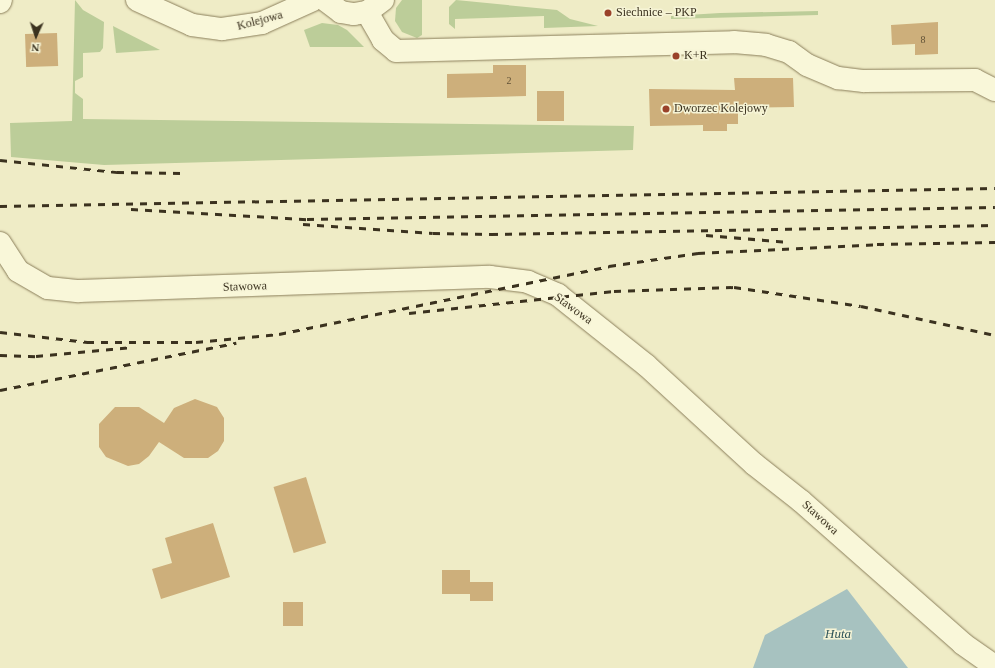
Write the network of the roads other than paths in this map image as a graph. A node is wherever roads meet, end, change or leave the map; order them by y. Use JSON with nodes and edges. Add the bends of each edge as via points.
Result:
{"nodes":[{"id":1,"x":137,"y":0,"type":"edge"},
{"id":2,"x":313,"y":0,"type":"edge"},
{"id":3,"x":325,"y":0,"type":"edge"},
{"id":4,"x":375,"y":6,"type":"edge"},
{"id":5,"x":995,"y":90,"type":"edge"},
{"id":6,"x":0,"y":243,"type":"edge"},
{"id":7,"x":995,"y":666,"type":"edge"}],
"edges":[{"from":1,"to":2,"type":"street","name":"Kolejowa","via":[[192,25],[222,29],[262,23]]},
{"from":3,"to":4,"type":"street","via":[[341,12]]},
{"from":4,"to":5,"type":"street","via":[[383,40],[396,51],[734,42],[766,45],[789,52],[807,65],[838,78],[864,81],[975,80]]},
{"from":6,"to":7,"type":"street","name":"Stawowa","via":[[18,271],[48,288],[79,291],[490,277],[528,282],[558,295],[646,365],[754,464],[801,501],[963,644]]}]}
